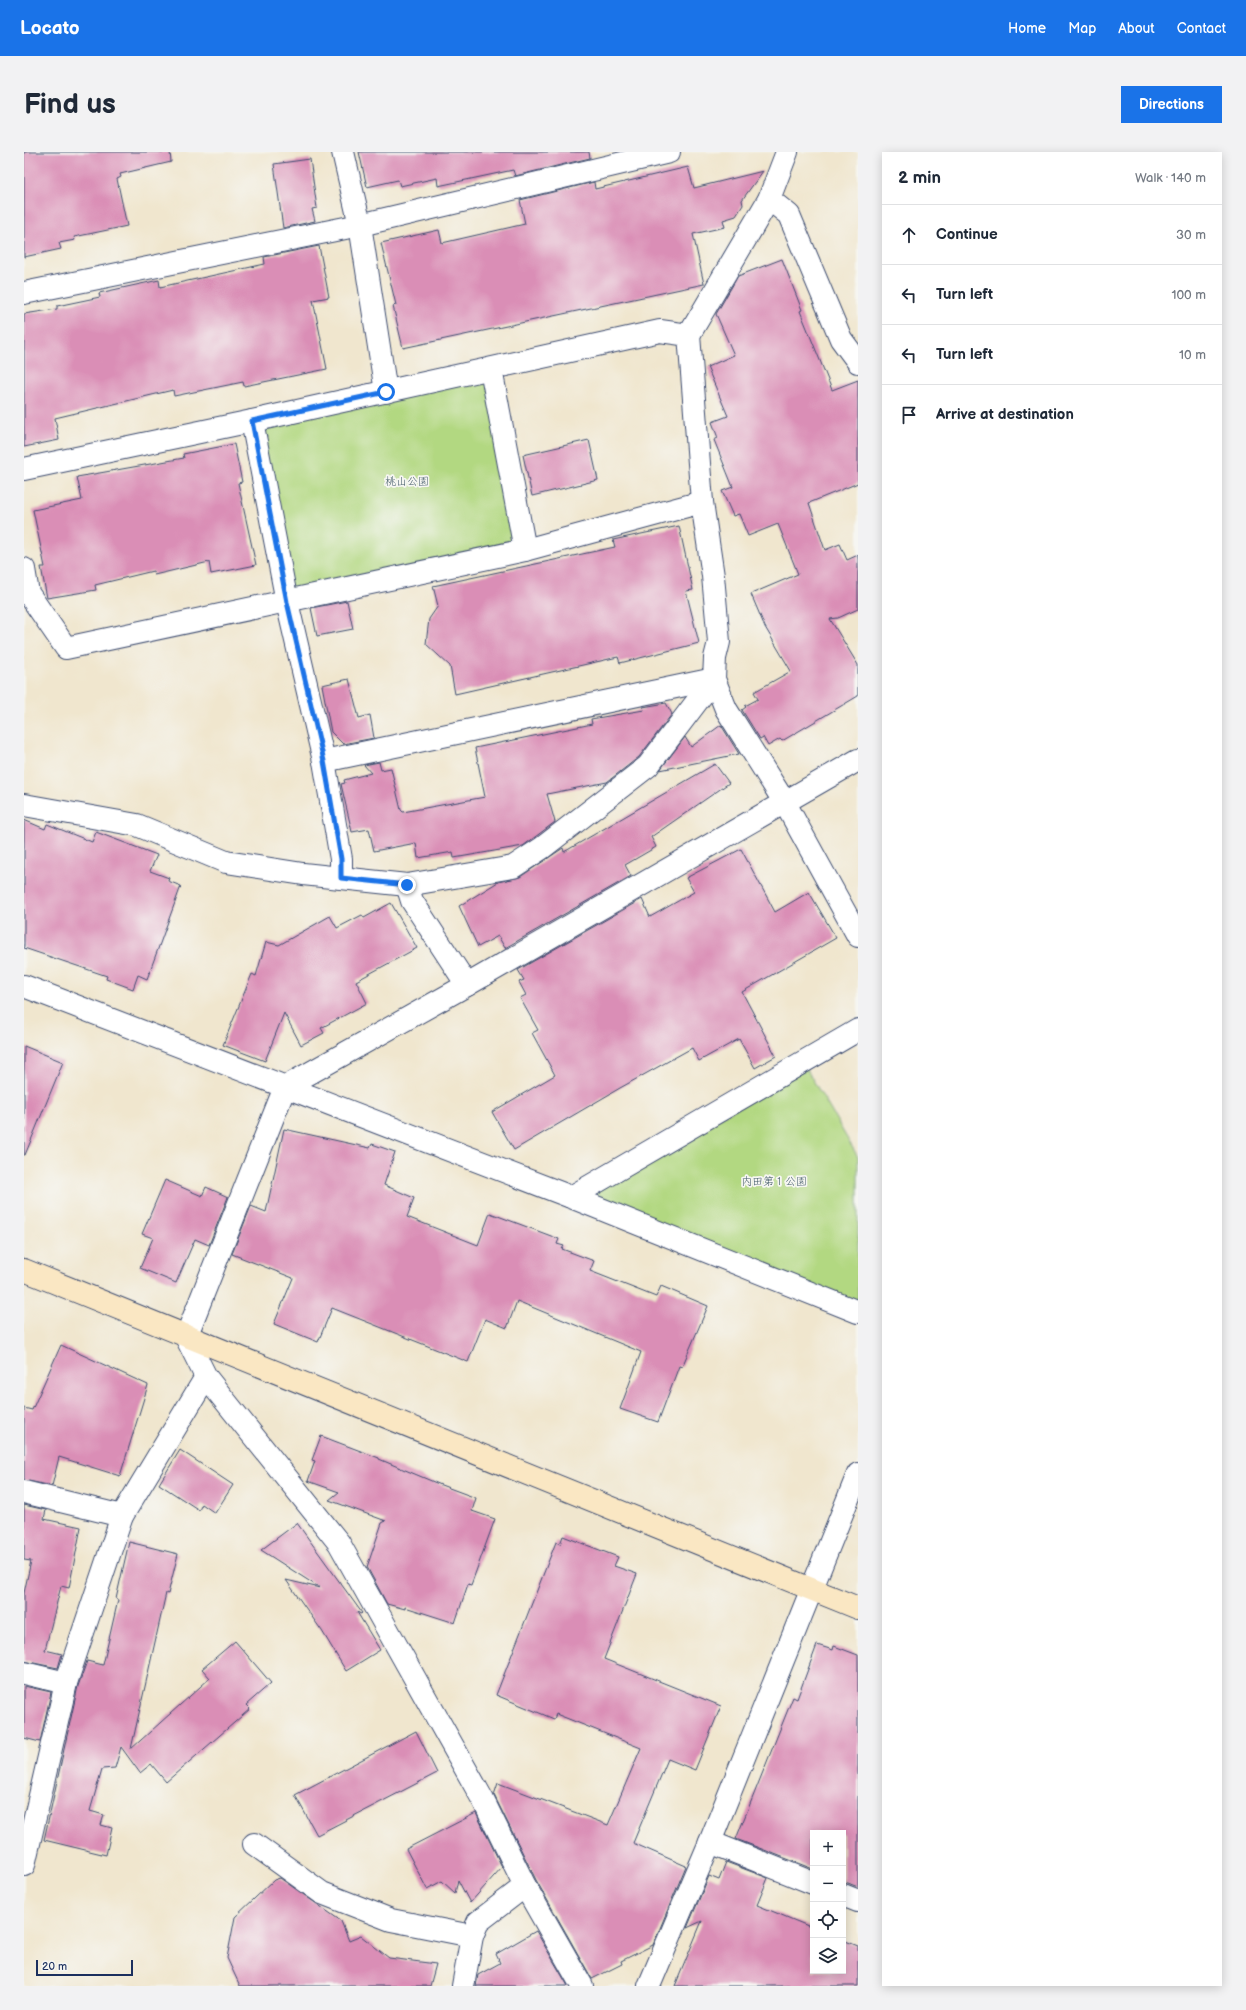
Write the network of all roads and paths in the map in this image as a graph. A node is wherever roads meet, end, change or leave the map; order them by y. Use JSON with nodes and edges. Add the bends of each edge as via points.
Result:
{"nodes":[{"id":1,"x":343,"y":152,"type":"edge"},
{"id":2,"x":669,"y":152,"type":"edge"},
{"id":3,"x":787,"y":152,"type":"edge"},
{"id":4,"x":769,"y":199,"type":"junction"},
{"id":5,"x":360,"y":225,"type":"junction"},
{"id":6,"x":24,"y":292,"type":"edge"},
{"id":7,"x":689,"y":335,"type":"junction"},
{"id":8,"x":858,"y":362,"type":"edge"},
{"id":9,"x":491,"y":369,"type":"junction"},
{"id":10,"x":386,"y":392,"type":"junction"},
{"id":11,"x":252,"y":421,"type":"junction"},
{"id":12,"x":24,"y":469,"type":"edge"},
{"id":13,"x":702,"y":502,"type":"junction"},
{"id":14,"x":525,"y":550,"type":"junction"},
{"id":15,"x":24,"y":569,"type":"edge"},
{"id":16,"x":287,"y":602,"type":"junction"},
{"id":17,"x":714,"y":679,"type":"junction"},
{"id":18,"x":858,"y":760,"type":"edge"},
{"id":19,"x":324,"y":761,"type":"junction"},
{"id":20,"x":785,"y":803,"type":"junction"},
{"id":21,"x":24,"y":805,"type":"edge"},
{"id":22,"x":341,"y":878,"type":"junction"},
{"id":23,"x":407,"y":885,"type":"junction"},
{"id":24,"x":858,"y":936,"type":"edge"},
{"id":25,"x":467,"y":985,"type":"junction"},
{"id":26,"x":24,"y":986,"type":"edge"},
{"id":27,"x":858,"y":1030,"type":"edge"},
{"id":28,"x":285,"y":1087,"type":"junction"},
{"id":29,"x":571,"y":1197,"type":"junction"},
{"id":30,"x":24,"y":1270,"type":"edge"},
{"id":31,"x":858,"y":1312,"type":"edge"},
{"id":32,"x":186,"y":1337,"type":"junction"},
{"id":33,"x":206,"y":1378,"type":"junction"},
{"id":34,"x":858,"y":1474,"type":"edge"},
{"id":35,"x":24,"y":1492,"type":"edge"},
{"id":36,"x":122,"y":1516,"type":"junction"},
{"id":37,"x":813,"y":1590,"type":"junction"},
{"id":38,"x":858,"y":1608,"type":"edge"},
{"id":39,"x":24,"y":1673,"type":"edge"},
{"id":40,"x":66,"y":1683,"type":"junction"},
{"id":41,"x":710,"y":1842,"type":"junction"},
{"id":42,"x":254,"y":1844,"type":"dead end"},
{"id":43,"x":24,"y":1865,"type":"edge"},
{"id":44,"x":810,"y":1882,"type":"edge"},
{"id":45,"x":525,"y":1886,"type":"junction"},
{"id":46,"x":846,"y":1896,"type":"edge"},
{"id":47,"x":858,"y":1901,"type":"edge"},
{"id":48,"x":472,"y":1936,"type":"junction"},
{"id":49,"x":462,"y":1986,"type":"edge"},
{"id":50,"x":582,"y":1986,"type":"edge"},
{"id":51,"x":649,"y":1986,"type":"edge"}],
"edges":[{"from":1,"to":5,"type":"street"},
{"from":2,"to":5,"type":"street"},
{"from":3,"to":4,"type":"street"},
{"from":4,"to":7,"type":"street"},
{"from":4,"to":8,"type":"street","via":[[790,215],[840,339]]},
{"from":5,"to":6,"type":"street"},
{"from":5,"to":10,"type":"street"},
{"from":7,"to":9,"type":"street","via":[[660,331]]},
{"from":7,"to":13,"type":"street"},
{"from":9,"to":10,"type":"street"},
{"from":9,"to":14,"type":"street"},
{"from":10,"to":11,"type":"street"},
{"from":11,"to":12,"type":"street"},
{"from":11,"to":16,"type":"street"},
{"from":13,"to":14,"type":"street"},
{"from":13,"to":17,"type":"street","via":[[719,642]]},
{"from":14,"to":16,"type":"street"},
{"from":15,"to":16,"type":"street","via":[[28,594],[66,648]]},
{"from":16,"to":19,"type":"street"},
{"from":17,"to":19,"type":"street"},
{"from":17,"to":20,"type":"street","via":[[726,709]]},
{"from":17,"to":23,"type":"street","via":[[648,766],[542,848],[513,867]]},
{"from":18,"to":20,"type":"street"},
{"from":19,"to":22,"type":"street","via":[[341,859]]},
{"from":20,"to":24,"type":"street"},
{"from":20,"to":25,"type":"street"},
{"from":21,"to":22,"type":"street","via":[[137,825],[226,862]]},
{"from":22,"to":23,"type":"street"},
{"from":23,"to":25,"type":"street","via":[[412,901]]},
{"from":25,"to":28,"type":"street"},
{"from":26,"to":28,"type":"street"},
{"from":27,"to":29,"type":"street"},
{"from":28,"to":29,"type":"street"},
{"from":28,"to":32,"type":"street"},
{"from":29,"to":31,"type":"street"},
{"from":30,"to":32,"type":"street"},
{"from":32,"to":33,"type":"street"},
{"from":32,"to":37,"type":"street"},
{"from":33,"to":36,"type":"street"},
{"from":33,"to":45,"type":"street","via":[[339,1543],[483,1800]]},
{"from":34,"to":37,"type":"street"},
{"from":35,"to":36,"type":"street"},
{"from":36,"to":40,"type":"street"},
{"from":37,"to":38,"type":"street"},
{"from":37,"to":41,"type":"street"},
{"from":39,"to":40,"type":"street"},
{"from":40,"to":43,"type":"street"},
{"from":41,"to":44,"type":"street"},
{"from":41,"to":51,"type":"street"},
{"from":42,"to":48,"type":"street","via":[[322,1893],[391,1920]]},
{"from":45,"to":48,"type":"street","via":[[478,1922]]},
{"from":45,"to":50,"type":"street"},
{"from":46,"to":47,"type":"street"},
{"from":48,"to":49,"type":"street"}]}
